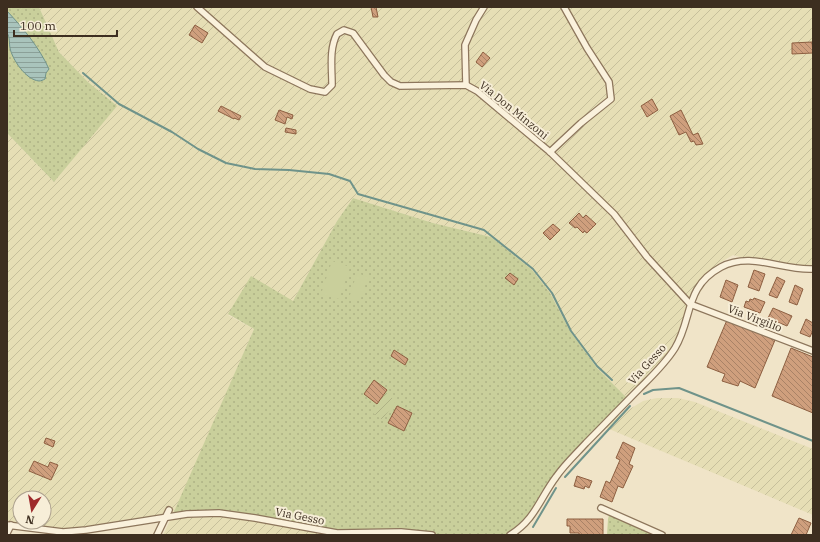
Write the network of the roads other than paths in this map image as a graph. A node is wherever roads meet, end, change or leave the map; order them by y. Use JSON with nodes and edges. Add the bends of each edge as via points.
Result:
{"nodes":[{"id":1,"x":196,"y":7,"type":"edge"},
{"id":2,"x":484,"y":7,"type":"edge"},
{"id":3,"x":564,"y":7,"type":"edge"},
{"id":4,"x":466,"y":85,"type":"junction"},
{"id":5,"x":550,"y":152,"type":"junction"},
{"id":6,"x":813,"y":269,"type":"edge"},
{"id":7,"x":690,"y":304,"type":"junction"},
{"id":8,"x":813,"y":351,"type":"edge"},
{"id":9,"x":601,"y":508,"type":"dead end"},
{"id":10,"x":168,"y":510,"type":"dead end"},
{"id":11,"x":165,"y":517,"type":"junction"},
{"id":12,"x":9,"y":525,"type":"edge"},
{"id":13,"x":7,"y":533,"type":"edge"},
{"id":14,"x":519,"y":533,"type":"edge"},
{"id":15,"x":157,"y":535,"type":"edge"},
{"id":16,"x":432,"y":535,"type":"edge"},
{"id":17,"x":510,"y":535,"type":"edge"},
{"id":18,"x":662,"y":535,"type":"edge"}],
"edges":[{"from":1,"to":4,"type":"street","name":"Via Don Minzoni","via":[[265,67],[320,92],[325,92],[332,85],[333,41],[336,34],[344,30],[353,33],[391,82],[400,86]]},
{"from":2,"to":4,"type":"street","via":[[465,45]]},
{"from":3,"to":5,"type":"street","via":[[586,48],[609,82],[611,99]]},
{"from":4,"to":5,"type":"street","name":"Via Don Minzoni","via":[[482,94]]},
{"from":5,"to":7,"type":"street","name":"Via Don Minzoni","via":[[614,214]]},
{"from":6,"to":7,"type":"street","name":"Via Gesso","via":[[742,260],[722,266],[706,277]]},
{"from":7,"to":8,"type":"street","name":"Via Virgilio"},
{"from":7,"to":14,"type":"street","name":"Via Gesso","via":[[681,335],[662,366],[572,457]]},
{"from":9,"to":18,"type":"street"},
{"from":10,"to":11,"type":"street"},
{"from":11,"to":12,"type":"street","name":"Via Gesso","via":[[63,532]]},
{"from":11,"to":15,"type":"street"},
{"from":11,"to":16,"type":"street","name":"Via Gesso","via":[[219,513],[337,533],[400,532]]},
{"from":12,"to":13,"type":"street"},
{"from":14,"to":17,"type":"street","name":"Via Gesso"}]}
